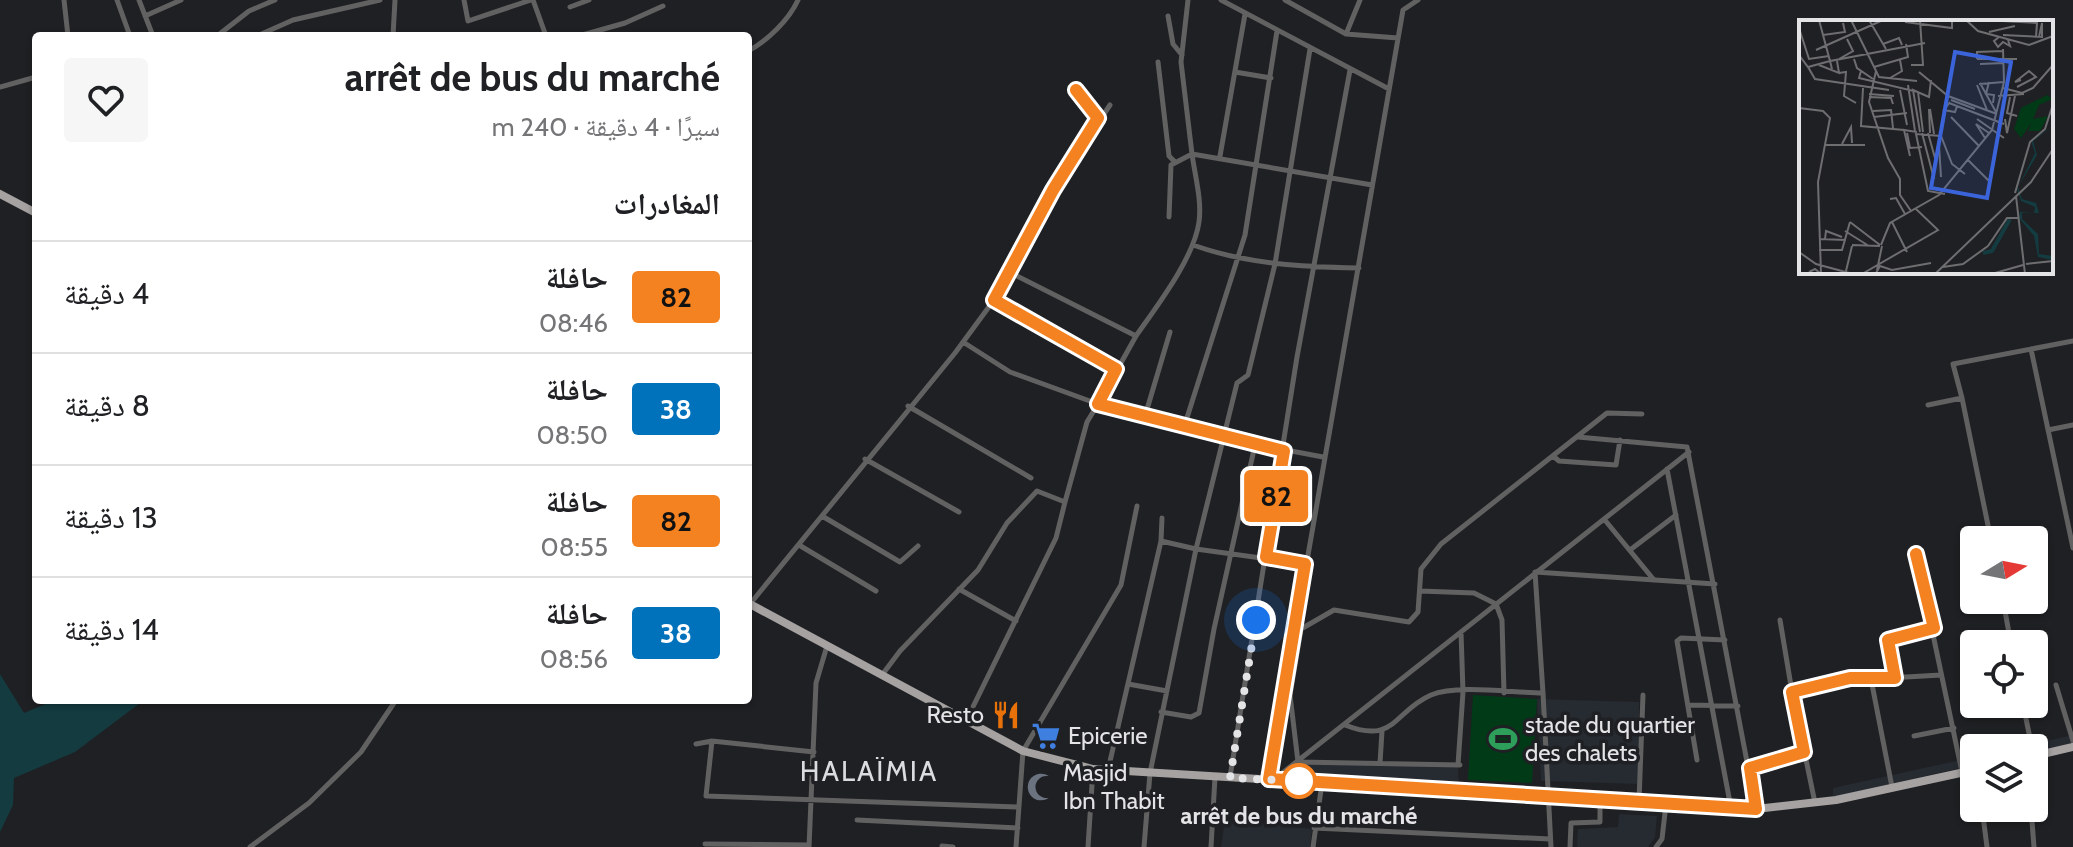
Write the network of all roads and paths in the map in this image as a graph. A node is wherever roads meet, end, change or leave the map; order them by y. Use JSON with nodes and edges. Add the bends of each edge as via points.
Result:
{"nodes":[{"id":1,"x":64,"y":0,"type":"edge"},
{"id":2,"x":117,"y":0,"type":"edge"},
{"id":3,"x":139,"y":0,"type":"edge"},
{"id":4,"x":181,"y":0,"type":"edge"},
{"id":5,"x":275,"y":0,"type":"edge"},
{"id":6,"x":380,"y":0,"type":"edge"},
{"id":7,"x":395,"y":0,"type":"edge"},
{"id":8,"x":464,"y":0,"type":"edge"},
{"id":9,"x":532,"y":0,"type":"edge"},
{"id":10,"x":589,"y":0,"type":"edge"},
{"id":11,"x":798,"y":0,"type":"edge"},
{"id":12,"x":1188,"y":0,"type":"edge"},
{"id":13,"x":1221,"y":0,"type":"edge"},
{"id":14,"x":1285,"y":0,"type":"edge"},
{"id":15,"x":1360,"y":0,"type":"edge"},
{"id":16,"x":1400,"y":0,"type":"edge"},
{"id":17,"x":1418,"y":0,"type":"edge"},
{"id":18,"x":663,"y":6,"type":"dead end"},
{"id":19,"x":570,"y":7,"type":"dead end"},
{"id":20,"x":1403,"y":10,"type":"junction"},
{"id":21,"x":1245,"y":14,"type":"junction"},
{"id":22,"x":145,"y":16,"type":"junction"},
{"id":23,"x":1168,"y":16,"type":"dead end"},
{"id":24,"x":1277,"y":31,"type":"junction"},
{"id":25,"x":68,"y":32,"type":"edge"},
{"id":26,"x":129,"y":32,"type":"edge"},
{"id":27,"x":151,"y":32,"type":"edge"},
{"id":28,"x":222,"y":32,"type":"edge"},
{"id":29,"x":266,"y":32,"type":"edge"},
{"id":30,"x":393,"y":32,"type":"edge"},
{"id":31,"x":544,"y":32,"type":"edge"},
{"id":32,"x":598,"y":32,"type":"edge"},
{"id":33,"x":1346,"y":34,"type":"junction"},
{"id":34,"x":1398,"y":38,"type":"junction"},
{"id":35,"x":752,"y":49,"type":"edge"},
{"id":36,"x":1310,"y":49,"type":"junction"},
{"id":37,"x":1182,"y":55,"type":"junction"},
{"id":38,"x":1158,"y":62,"type":"dead end"},
{"id":39,"x":1350,"y":70,"type":"junction"},
{"id":40,"x":1235,"y":72,"type":"junction"},
{"id":41,"x":32,"y":78,"type":"edge"},
{"id":42,"x":1271,"y":78,"type":"junction"},
{"id":43,"x":0,"y":87,"type":"edge"},
{"id":44,"x":1389,"y":89,"type":"junction"},
{"id":45,"x":1076,"y":90,"type":"dead end"},
{"id":46,"x":1110,"y":105,"type":"dead end"},
{"id":47,"x":1098,"y":118,"type":"junction"},
{"id":48,"x":1192,"y":154,"type":"junction"},
{"id":49,"x":1220,"y":156,"type":"junction"},
{"id":50,"x":1174,"y":161,"type":"junction"},
{"id":51,"x":1258,"y":163,"type":"junction"},
{"id":52,"x":1292,"y":171,"type":"junction"},
{"id":53,"x":1332,"y":177,"type":"junction"},
{"id":54,"x":1372,"y":185,"type":"junction"},
{"id":55,"x":0,"y":194,"type":"edge"},
{"id":56,"x":32,"y":211,"type":"edge"},
{"id":57,"x":1169,"y":217,"type":"dead end"},
{"id":58,"x":1193,"y":245,"type":"junction"},
{"id":59,"x":1239,"y":257,"type":"junction"},
{"id":60,"x":1275,"y":264,"type":"junction"},
{"id":61,"x":1316,"y":267,"type":"junction"},
{"id":62,"x":1359,"y":268,"type":"junction"},
{"id":63,"x":1007,"y":271,"type":"junction"},
{"id":64,"x":994,"y":300,"type":"junction"},
{"id":65,"x":1170,"y":332,"type":"dead end"},
{"id":66,"x":1136,"y":336,"type":"junction"},
{"id":67,"x":2073,"y":341,"type":"edge"},
{"id":68,"x":963,"y":342,"type":"junction"},
{"id":69,"x":2031,"y":349,"type":"junction"},
{"id":70,"x":1116,"y":369,"type":"junction"},
{"id":71,"x":1962,"y":398,"type":"junction"},
{"id":72,"x":1098,"y":404,"type":"junction"},
{"id":73,"x":1928,"y":405,"type":"dead end"},
{"id":74,"x":908,"y":406,"type":"junction"},
{"id":75,"x":1642,"y":414,"type":"dead end"},
{"id":76,"x":1145,"y":416,"type":"junction"},
{"id":77,"x":1185,"y":424,"type":"junction"},
{"id":78,"x":2073,"y":425,"type":"edge"},
{"id":79,"x":2048,"y":430,"type":"junction"},
{"id":80,"x":1578,"y":437,"type":"junction"},
{"id":81,"x":1222,"y":438,"type":"junction"},
{"id":82,"x":1620,"y":440,"type":"junction"},
{"id":83,"x":1255,"y":445,"type":"junction"},
{"id":84,"x":1284,"y":451,"type":"junction"},
{"id":85,"x":1689,"y":452,"type":"junction"},
{"id":86,"x":1553,"y":456,"type":"junction"},
{"id":87,"x":1323,"y":457,"type":"junction"},
{"id":88,"x":865,"y":459,"type":"junction"},
{"id":89,"x":1667,"y":469,"type":"junction"},
{"id":90,"x":1031,"y":478,"type":"dead end"},
{"id":91,"x":1065,"y":502,"type":"junction"},
{"id":92,"x":1137,"y":506,"type":"dead end"},
{"id":93,"x":959,"y":512,"type":"dead end"},
{"id":94,"x":1676,"y":515,"type":"junction"},
{"id":95,"x":822,"y":516,"type":"junction"},
{"id":96,"x":1162,"y":518,"type":"dead end"},
{"id":97,"x":1604,"y":519,"type":"junction"},
{"id":98,"x":1988,"y":526,"type":"edge"},
{"id":99,"x":1161,"y":541,"type":"junction"},
{"id":100,"x":799,"y":545,"type":"junction"},
{"id":101,"x":918,"y":546,"type":"dead end"},
{"id":102,"x":2073,"y":548,"type":"edge"},
{"id":103,"x":1196,"y":549,"type":"junction"},
{"id":104,"x":1630,"y":550,"type":"junction"},
{"id":105,"x":1232,"y":553,"type":"junction"},
{"id":106,"x":1916,"y":554,"type":"dead end"},
{"id":107,"x":1266,"y":557,"type":"junction"},
{"id":108,"x":1305,"y":564,"type":"junction"},
{"id":109,"x":1535,"y":572,"type":"junction"},
{"id":110,"x":1654,"y":581,"type":"junction"},
{"id":111,"x":1690,"y":584,"type":"junction"},
{"id":112,"x":1715,"y":584,"type":"junction"},
{"id":113,"x":959,"y":589,"type":"junction"},
{"id":114,"x":876,"y":591,"type":"dead end"},
{"id":115,"x":1420,"y":591,"type":"junction"},
{"id":116,"x":752,"y":600,"type":"edge"},
{"id":117,"x":1496,"y":604,"type":"junction"},
{"id":118,"x":752,"y":606,"type":"edge"},
{"id":119,"x":1780,"y":620,"type":"dead end"},
{"id":120,"x":1016,"y":621,"type":"junction"},
{"id":121,"x":1934,"y":628,"type":"junction"},
{"id":122,"x":1461,"y":631,"type":"junction"},
{"id":123,"x":1699,"y":640,"type":"junction"},
{"id":124,"x":1725,"y":640,"type":"junction"},
{"id":125,"x":828,"y":645,"type":"junction"},
{"id":126,"x":882,"y":675,"type":"junction"},
{"id":127,"x":1941,"y":675,"type":"junction"},
{"id":128,"x":1895,"y":678,"type":"junction"},
{"id":129,"x":1871,"y":679,"type":"junction"},
{"id":130,"x":1128,"y":684,"type":"junction"},
{"id":131,"x":2056,"y":685,"type":"dead end"},
{"id":132,"x":1167,"y":691,"type":"junction"},
{"id":133,"x":1463,"y":692,"type":"junction"},
{"id":134,"x":1792,"y":692,"type":"junction"},
{"id":135,"x":1504,"y":693,"type":"junction"},
{"id":136,"x":1543,"y":693,"type":"junction"},
{"id":137,"x":1643,"y":695,"type":"dead end"},
{"id":138,"x":393,"y":704,"type":"edge"},
{"id":139,"x":1688,"y":705,"type":"junction"},
{"id":140,"x":1712,"y":706,"type":"junction"},
{"id":141,"x":1738,"y":706,"type":"junction"},
{"id":142,"x":1161,"y":712,"type":"junction"},
{"id":143,"x":965,"y":722,"type":"junction"},
{"id":144,"x":1344,"y":725,"type":"junction"},
{"id":145,"x":1954,"y":728,"type":"junction"},
{"id":146,"x":1382,"y":731,"type":"junction"},
{"id":147,"x":1914,"y":736,"type":"dead end"},
{"id":148,"x":712,"y":741,"type":"junction"},
{"id":149,"x":696,"y":744,"type":"dead end"},
{"id":150,"x":2073,"y":744,"type":"edge"},
{"id":151,"x":1023,"y":751,"type":"junction"},
{"id":152,"x":814,"y":752,"type":"junction"},
{"id":153,"x":1804,"y":752,"type":"junction"},
{"id":154,"x":2048,"y":752,"type":"edge"},
{"id":155,"x":1697,"y":760,"type":"dead end"},
{"id":156,"x":1960,"y":761,"type":"edge"},
{"id":157,"x":1298,"y":762,"type":"junction"},
{"id":158,"x":1380,"y":763,"type":"junction"},
{"id":159,"x":1750,"y":768,"type":"junction"},
{"id":160,"x":1093,"y":769,"type":"junction"},
{"id":161,"x":1108,"y":770,"type":"junction"},
{"id":162,"x":1960,"y":772,"type":"edge"},
{"id":163,"x":1150,"y":773,"type":"junction"},
{"id":164,"x":1215,"y":777,"type":"junction"},
{"id":165,"x":1230,"y":778,"type":"junction"},
{"id":166,"x":1272,"y":779,"type":"junction"},
{"id":167,"x":1322,"y":783,"type":"junction"},
{"id":168,"x":1892,"y":787,"type":"junction"},
{"id":169,"x":1546,"y":794,"type":"junction"},
{"id":170,"x":813,"y":798,"type":"junction"},
{"id":171,"x":1600,"y":800,"type":"junction"},
{"id":172,"x":1639,"y":802,"type":"junction"},
{"id":173,"x":1815,"y":803,"type":"junction"},
{"id":174,"x":1666,"y":804,"type":"junction"},
{"id":175,"x":1017,"y":807,"type":"junction"},
{"id":176,"x":1731,"y":808,"type":"junction"},
{"id":177,"x":1756,"y":809,"type":"junction"},
{"id":178,"x":857,"y":820,"type":"dead end"},
{"id":179,"x":1984,"y":822,"type":"edge"},
{"id":180,"x":2032,"y":822,"type":"edge"},
{"id":181,"x":1018,"y":828,"type":"junction"},
{"id":182,"x":1314,"y":828,"type":"junction"},
{"id":183,"x":1550,"y":839,"type":"junction"},
{"id":184,"x":705,"y":844,"type":"dead end"},
{"id":185,"x":809,"y":846,"type":"edge"},
{"id":186,"x":942,"y":846,"type":"edge"},
{"id":187,"x":250,"y":847,"type":"edge"},
{"id":188,"x":953,"y":847,"type":"edge"},
{"id":189,"x":1016,"y":847,"type":"edge"},
{"id":190,"x":1088,"y":847,"type":"edge"},
{"id":191,"x":1144,"y":847,"type":"edge"},
{"id":192,"x":1211,"y":847,"type":"edge"},
{"id":193,"x":1313,"y":847,"type":"edge"},
{"id":194,"x":1551,"y":847,"type":"edge"},
{"id":195,"x":1570,"y":847,"type":"edge"},
{"id":196,"x":1656,"y":847,"type":"edge"},
{"id":197,"x":1987,"y":847,"type":"edge"},
{"id":198,"x":2034,"y":847,"type":"edge"}],
"edges":[{"from":1,"to":25,"type":"street"},
{"from":2,"to":26,"type":"street"},
{"from":3,"to":22,"type":"street"},
{"from":4,"to":22,"type":"street"},
{"from":5,"to":28,"type":"street","via":[[249,11]]},
{"from":6,"to":29,"type":"street","via":[[293,20]]},
{"from":7,"to":30,"type":"street"},
{"from":8,"to":9,"type":"street","via":[[465,19],[470,21]]},
{"from":9,"to":31,"type":"street"},
{"from":10,"to":19,"type":"street"},
{"from":11,"to":35,"type":"street"},
{"from":12,"to":37,"type":"street"},
{"from":13,"to":21,"type":"street"},
{"from":14,"to":33,"type":"street"},
{"from":15,"to":33,"type":"street"},
{"from":16,"to":20,"type":"street"},
{"from":17,"to":20,"type":"street"},
{"from":18,"to":32,"type":"street"},
{"from":20,"to":34,"type":"street"},
{"from":21,"to":24,"type":"street"},
{"from":21,"to":40,"type":"street"},
{"from":22,"to":27,"type":"street"},
{"from":23,"to":37,"type":"street","via":[[1173,44]]},
{"from":24,"to":36,"type":"street"},
{"from":24,"to":42,"type":"street"},
{"from":33,"to":34,"type":"street"},
{"from":34,"to":44,"type":"street"},
{"from":36,"to":39,"type":"street"},
{"from":36,"to":52,"type":"street"},
{"from":37,"to":48,"type":"street"},
{"from":38,"to":50,"type":"street","via":[[1169,156]]},
{"from":39,"to":44,"type":"street"},
{"from":39,"to":53,"type":"street"},
{"from":40,"to":42,"type":"street"},
{"from":40,"to":49,"type":"street"},
{"from":41,"to":43,"type":"street"},
{"from":42,"to":51,"type":"street"},
{"from":44,"to":54,"type":"street"},
{"from":45,"to":47,"type":"street"},
{"from":46,"to":47,"type":"street"},
{"from":47,"to":63,"type":"street"},
{"from":48,"to":49,"type":"street"},
{"from":48,"to":50,"type":"street"},
{"from":48,"to":58,"type":"street","via":[[1200,207]]},
{"from":49,"to":51,"type":"street"},
{"from":50,"to":57,"type":"street"},
{"from":51,"to":52,"type":"street"},
{"from":51,"to":59,"type":"street"},
{"from":52,"to":53,"type":"street"},
{"from":52,"to":60,"type":"street"},
{"from":53,"to":54,"type":"street"},
{"from":53,"to":61,"type":"street"},
{"from":54,"to":62,"type":"street"},
{"from":55,"to":56,"type":"main road"},
{"from":58,"to":59,"type":"street"},
{"from":58,"to":66,"type":"street"},
{"from":59,"to":60,"type":"street"},
{"from":59,"to":77,"type":"street"},
{"from":60,"to":61,"type":"street"},
{"from":60,"to":81,"type":"street","via":[[1248,375],[1237,383]]},
{"from":61,"to":62,"type":"street"},
{"from":61,"to":84,"type":"street"},
{"from":62,"to":87,"type":"street"},
{"from":63,"to":64,"type":"street"},
{"from":63,"to":66,"type":"street"},
{"from":64,"to":68,"type":"street"},
{"from":64,"to":70,"type":"street"},
{"from":65,"to":76,"type":"street"},
{"from":66,"to":70,"type":"street"},
{"from":67,"to":69,"type":"street"},
{"from":68,"to":72,"type":"street","via":[[1010,372]]},
{"from":68,"to":74,"type":"street"},
{"from":69,"to":71,"type":"street","via":[[1953,364]]},
{"from":69,"to":79,"type":"street"},
{"from":70,"to":72,"type":"street"},
{"from":71,"to":73,"type":"street"},
{"from":71,"to":98,"type":"street"},
{"from":72,"to":76,"type":"street"},
{"from":72,"to":91,"type":"street","via":[[1087,422]]},
{"from":74,"to":88,"type":"street"},
{"from":74,"to":90,"type":"street"},
{"from":75,"to":80,"type":"street","via":[[1607,413]]},
{"from":76,"to":77,"type":"street"},
{"from":77,"to":81,"type":"street"},
{"from":78,"to":79,"type":"street"},
{"from":79,"to":102,"type":"street"},
{"from":80,"to":82,"type":"street"},
{"from":80,"to":86,"type":"street"},
{"from":81,"to":83,"type":"street"},
{"from":81,"to":103,"type":"street"},
{"from":82,"to":85,"type":"street","via":[[1683,445]]},
{"from":82,"to":86,"type":"street","via":[[1616,465],[1559,461]]},
{"from":83,"to":84,"type":"street"},
{"from":83,"to":105,"type":"street"},
{"from":84,"to":87,"type":"street"},
{"from":84,"to":107,"type":"street"},
{"from":85,"to":89,"type":"street"},
{"from":85,"to":112,"type":"street"},
{"from":86,"to":115,"type":"street","via":[[1441,544],[1421,569]]},
{"from":87,"to":108,"type":"street"},
{"from":88,"to":93,"type":"street"},
{"from":88,"to":95,"type":"street"},
{"from":89,"to":94,"type":"street"},
{"from":89,"to":97,"type":"street"},
{"from":91,"to":113,"type":"street","via":[[1037,491]]},
{"from":91,"to":120,"type":"street","via":[[1056,538]]},
{"from":92,"to":151,"type":"street","via":[[1121,585]]},
{"from":94,"to":104,"type":"street"},
{"from":94,"to":111,"type":"street"},
{"from":95,"to":100,"type":"street"},
{"from":95,"to":101,"type":"street","via":[[900,562]]},
{"from":96,"to":99,"type":"street"},
{"from":97,"to":104,"type":"street"},
{"from":97,"to":109,"type":"street"},
{"from":99,"to":103,"type":"street"},
{"from":99,"to":130,"type":"street"},
{"from":100,"to":114,"type":"street"},
{"from":100,"to":116,"type":"street"},
{"from":103,"to":105,"type":"street"},
{"from":103,"to":132,"type":"street"},
{"from":104,"to":110,"type":"street"},
{"from":105,"to":107,"type":"street"},
{"from":105,"to":142,"type":"street","via":[[1199,713],[1191,717]]},
{"from":106,"to":121,"type":"street"},
{"from":107,"to":108,"type":"street"},
{"from":107,"to":165,"type":"street"},
{"from":108,"to":166,"type":"street"},
{"from":109,"to":110,"type":"street"},
{"from":109,"to":117,"type":"street"},
{"from":109,"to":136,"type":"street"},
{"from":110,"to":111,"type":"street"},
{"from":111,"to":112,"type":"street"},
{"from":111,"to":123,"type":"street"},
{"from":112,"to":124,"type":"street"},
{"from":113,"to":120,"type":"street"},
{"from":113,"to":126,"type":"street"},
{"from":115,"to":117,"type":"street","via":[[1474,593]]},
{"from":115,"to":157,"type":"street","via":[[1418,612],[1409,622],[1334,610],[1304,625],[1290,687]]},
{"from":117,"to":122,"type":"street"},
{"from":117,"to":135,"type":"street","via":[[1502,620]]},
{"from":118,"to":125,"type":"main road"},
{"from":119,"to":134,"type":"street"},
{"from":120,"to":143,"type":"street"},
{"from":121,"to":127,"type":"street"},
{"from":121,"to":128,"type":"street","via":[[1888,640]]},
{"from":122,"to":133,"type":"street"},
{"from":122,"to":144,"type":"street"},
{"from":123,"to":124,"type":"street"},
{"from":123,"to":139,"type":"street","via":[[1677,641]]},
{"from":123,"to":140,"type":"street"},
{"from":124,"to":141,"type":"street"},
{"from":125,"to":126,"type":"main road"},
{"from":125,"to":152,"type":"street","via":[[816,683]]},
{"from":126,"to":143,"type":"main road"},
{"from":127,"to":128,"type":"street"},
{"from":127,"to":145,"type":"street"},
{"from":128,"to":129,"type":"street"},
{"from":129,"to":134,"type":"street","via":[[1850,678]]},
{"from":129,"to":168,"type":"street"},
{"from":130,"to":132,"type":"street"},
{"from":130,"to":161,"type":"street"},
{"from":131,"to":150,"type":"street"},
{"from":132,"to":142,"type":"street"},
{"from":133,"to":135,"type":"street"},
{"from":133,"to":146,"type":"street","via":[[1448,690],[1423,699]]},
{"from":133,"to":158,"type":"street","via":[[1459,765]]},
{"from":134,"to":153,"type":"street"},
{"from":135,"to":136,"type":"street"},
{"from":136,"to":169,"type":"street"},
{"from":137,"to":172,"type":"street"},
{"from":138,"to":187,"type":"street","via":[[361,752],[309,803]]},
{"from":139,"to":140,"type":"street"},
{"from":139,"to":155,"type":"street"},
{"from":140,"to":141,"type":"street"},
{"from":140,"to":176,"type":"street"},
{"from":141,"to":159,"type":"street"},
{"from":142,"to":163,"type":"street"},
{"from":143,"to":151,"type":"main road"},
{"from":144,"to":146,"type":"street"},
{"from":144,"to":157,"type":"street"},
{"from":145,"to":147,"type":"street"},
{"from":145,"to":156,"type":"street"},
{"from":146,"to":158,"type":"street"},
{"from":148,"to":149,"type":"street"},
{"from":148,"to":152,"type":"street"},
{"from":148,"to":170,"type":"street","via":[[706,796]]},
{"from":150,"to":154,"type":"main road"},
{"from":151,"to":160,"type":"main road"},
{"from":151,"to":175,"type":"street"},
{"from":152,"to":170,"type":"street"},
{"from":153,"to":159,"type":"street"},
{"from":153,"to":173,"type":"street"},
{"from":157,"to":158,"type":"street"},
{"from":157,"to":166,"type":"street"},
{"from":159,"to":177,"type":"street"},
{"from":160,"to":161,"type":"main road"},
{"from":160,"to":190,"type":"street"},
{"from":161,"to":163,"type":"main road"},
{"from":162,"to":168,"type":"main road"},
{"from":163,"to":164,"type":"main road"},
{"from":163,"to":191,"type":"street"},
{"from":164,"to":165,"type":"main road"},
{"from":164,"to":192,"type":"street"},
{"from":165,"to":166,"type":"main road"},
{"from":166,"to":167,"type":"main road"},
{"from":167,"to":169,"type":"main road"},
{"from":167,"to":182,"type":"street"},
{"from":168,"to":173,"type":"main road"},
{"from":169,"to":171,"type":"main road"},
{"from":169,"to":183,"type":"street"},
{"from":170,"to":175,"type":"street"},
{"from":170,"to":185,"type":"street"},
{"from":171,"to":172,"type":"main road"},
{"from":171,"to":195,"type":"street","via":[[1600,822],[1571,823]]},
{"from":172,"to":174,"type":"main road"},
{"from":173,"to":177,"type":"main road"},
{"from":174,"to":176,"type":"main road"},
{"from":174,"to":196,"type":"street","via":[[1662,839]]},
{"from":175,"to":181,"type":"street"},
{"from":176,"to":177,"type":"main road"},
{"from":178,"to":181,"type":"street"},
{"from":179,"to":197,"type":"street"},
{"from":180,"to":198,"type":"street"},
{"from":181,"to":189,"type":"street"},
{"from":182,"to":183,"type":"street"},
{"from":182,"to":193,"type":"street"},
{"from":183,"to":194,"type":"street"},
{"from":184,"to":185,"type":"street"},
{"from":186,"to":188,"type":"street"}]}
